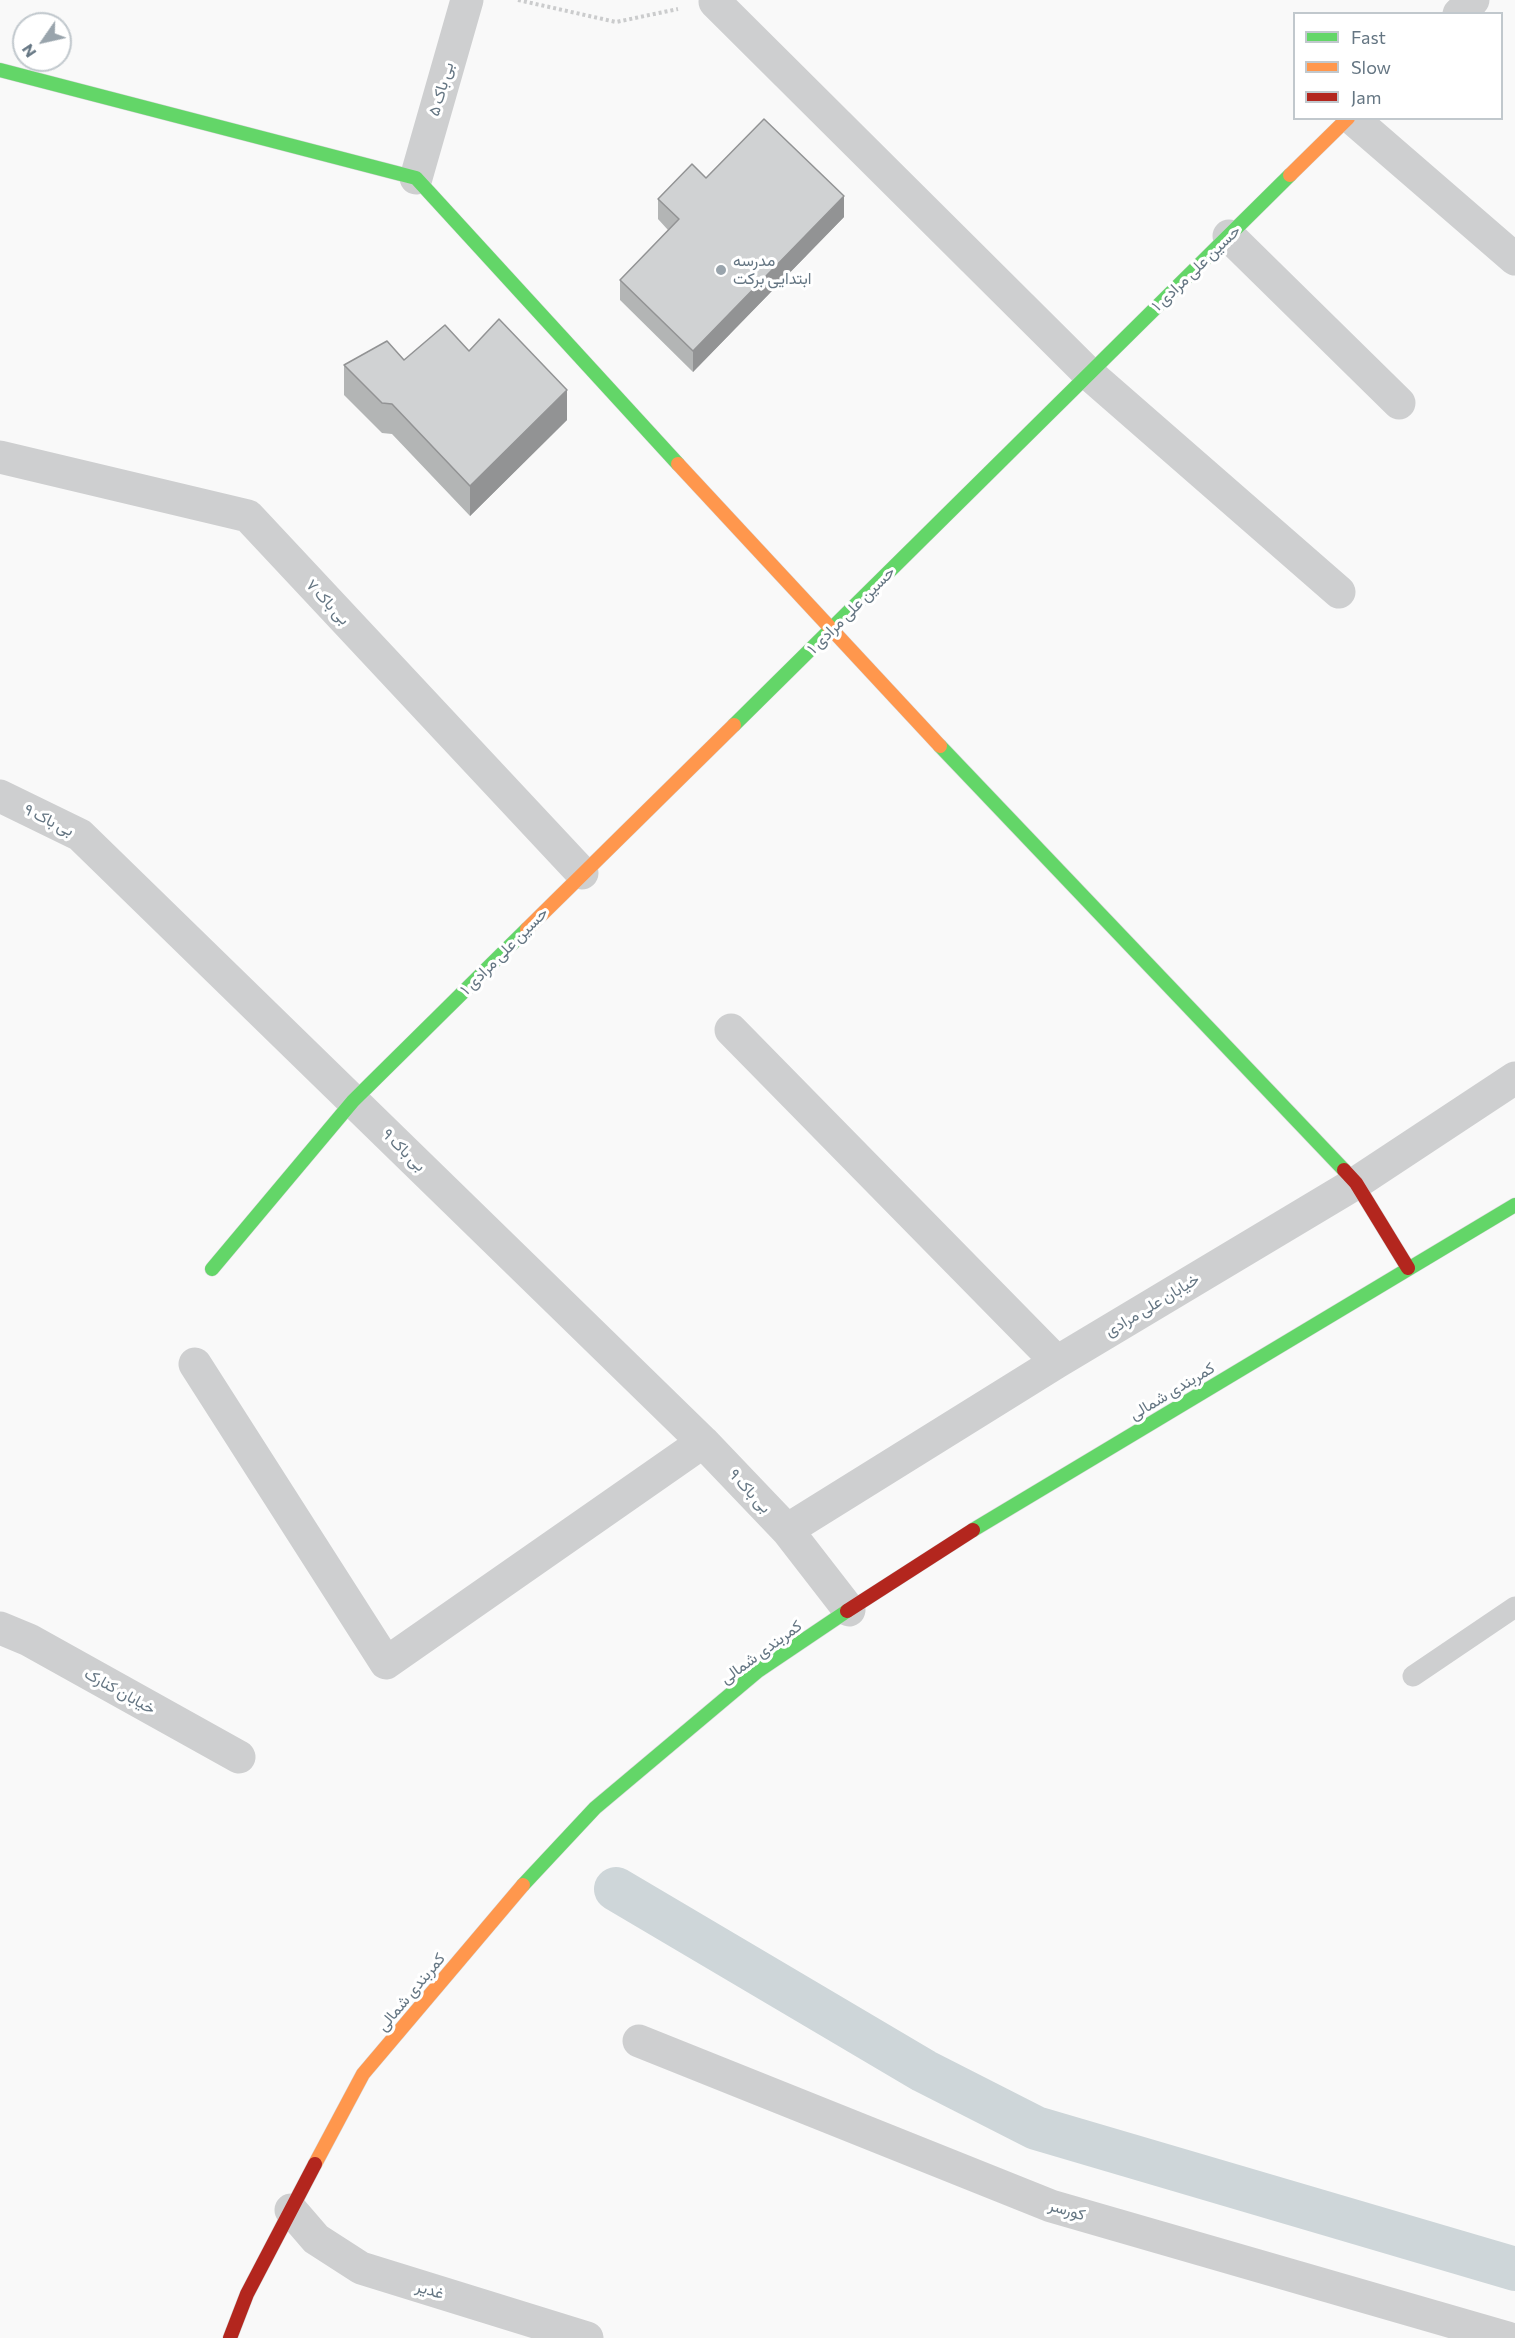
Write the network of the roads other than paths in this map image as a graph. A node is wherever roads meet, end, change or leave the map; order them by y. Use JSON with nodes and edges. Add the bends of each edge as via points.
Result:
{"nodes":[{"id":1,"x":467,"y":0,"type":"edge"},
{"id":2,"x":1473,"y":0,"type":"edge"},
{"id":3,"x":715,"y":2,"type":"road end"},
{"id":4,"x":1461,"y":12,"type":"edge"},
{"id":5,"x":0,"y":70,"type":"edge"},
{"id":6,"x":1348,"y":120,"type":"edge"},
{"id":7,"x":1352,"y":120,"type":"edge"},
{"id":8,"x":416,"y":178,"type":"junction"},
{"id":9,"x":1229,"y":236,"type":"junction"},
{"id":10,"x":1515,"y":259,"type":"edge"},
{"id":11,"x":1089,"y":373,"type":"junction"},
{"id":12,"x":1399,"y":402,"type":"dead end"},
{"id":13,"x":0,"y":457,"type":"edge"},
{"id":14,"x":1339,"y":592,"type":"dead end"},
{"id":15,"x":831,"y":631,"type":"junction"},
{"id":16,"x":0,"y":796,"type":"edge"},
{"id":17,"x":582,"y":873,"type":"junction"},
{"id":18,"x":731,"y":1030,"type":"dead end"},
{"id":19,"x":1515,"y":1078,"type":"edge"},
{"id":20,"x":353,"y":1101,"type":"junction"},
{"id":21,"x":1356,"y":1183,"type":"junction"},
{"id":22,"x":1515,"y":1205,"type":"edge"},
{"id":23,"x":1407,"y":1268,"type":"junction"},
{"id":24,"x":212,"y":1269,"type":"dead end"},
{"id":25,"x":1057,"y":1362,"type":"junction"},
{"id":26,"x":195,"y":1364,"type":"dead end"},
{"id":27,"x":703,"y":1442,"type":"junction"},
{"id":28,"x":787,"y":1530,"type":"junction"},
{"id":29,"x":1515,"y":1607,"type":"edge"},
{"id":30,"x":849,"y":1610,"type":"junction"},
{"id":31,"x":0,"y":1628,"type":"edge"},
{"id":32,"x":1413,"y":1676,"type":"dead end"},
{"id":33,"x":238,"y":1757,"type":"dead end"},
{"id":34,"x":639,"y":2041,"type":"dead end"},
{"id":35,"x":291,"y":2210,"type":"junction"},
{"id":36,"x":230,"y":2338,"type":"edge"},
{"id":37,"x":587,"y":2338,"type":"edge"},
{"id":38,"x":1508,"y":2338,"type":"edge"}],
"edges":[{"from":1,"to":8,"type":"street","name":"بی باک ۵"},
{"from":2,"to":4,"type":"street"},
{"from":3,"to":11,"type":"street"},
{"from":5,"to":8,"type":"main road"},
{"from":6,"to":9,"type":"main road","name":"حسین علی مرادی ۱"},
{"from":7,"to":10,"type":"street"},
{"from":8,"to":15,"type":"main road"},
{"from":9,"to":11,"type":"main road","name":"حسین علی مرادی ۱"},
{"from":9,"to":12,"type":"street"},
{"from":11,"to":14,"type":"street"},
{"from":11,"to":15,"type":"main road","name":"حسین علی مرادی ۱"},
{"from":13,"to":17,"type":"street","name":"بی باک ۷","via":[[248,516]]},
{"from":15,"to":17,"type":"main road","name":"حسین علی مرادی ۱"},
{"from":15,"to":21,"type":"main road"},
{"from":16,"to":20,"type":"street","name":"بی باک ۹","via":[[80,835]]},
{"from":17,"to":20,"type":"main road","name":"حسین علی مرادی ۱"},
{"from":18,"to":25,"type":"street"},
{"from":19,"to":21,"type":"street","name":"خیابان علی مرادی"},
{"from":20,"to":24,"type":"main road","name":"حسین علی مرادی ۱"},
{"from":20,"to":27,"type":"street","name":"بی باک ۹"},
{"from":21,"to":23,"type":"main road"},
{"from":21,"to":25,"type":"street","name":"خیابان علی مرادی"},
{"from":22,"to":23,"type":"main road","name":"کمربندی شمالی"},
{"from":23,"to":30,"type":"main road","name":"کمربندی شمالی","via":[[912,1567]]},
{"from":25,"to":28,"type":"street","name":"خیابان علی مرادی"},
{"from":26,"to":27,"type":"street","via":[[386,1663]]},
{"from":27,"to":28,"type":"street","name":"بی باک ۹"},
{"from":28,"to":30,"type":"street","name":"بی باک ۹"},
{"from":29,"to":32,"type":"lane"},
{"from":30,"to":35,"type":"main road","name":"کمربندی شمالی","via":[[758,1671],[595,1808],[506,1904],[363,2074]]},
{"from":31,"to":33,"type":"street","name":"خیابان کنارک","via":[[29,1640]]},
{"from":34,"to":38,"type":"street","name":"کورسر","via":[[1051,2206]]},
{"from":35,"to":36,"type":"main road","name":"کمربندی شمالی","via":[[247,2294]]},
{"from":35,"to":37,"type":"street","name":"غدیر","via":[[316,2239],[361,2268]]}]}
